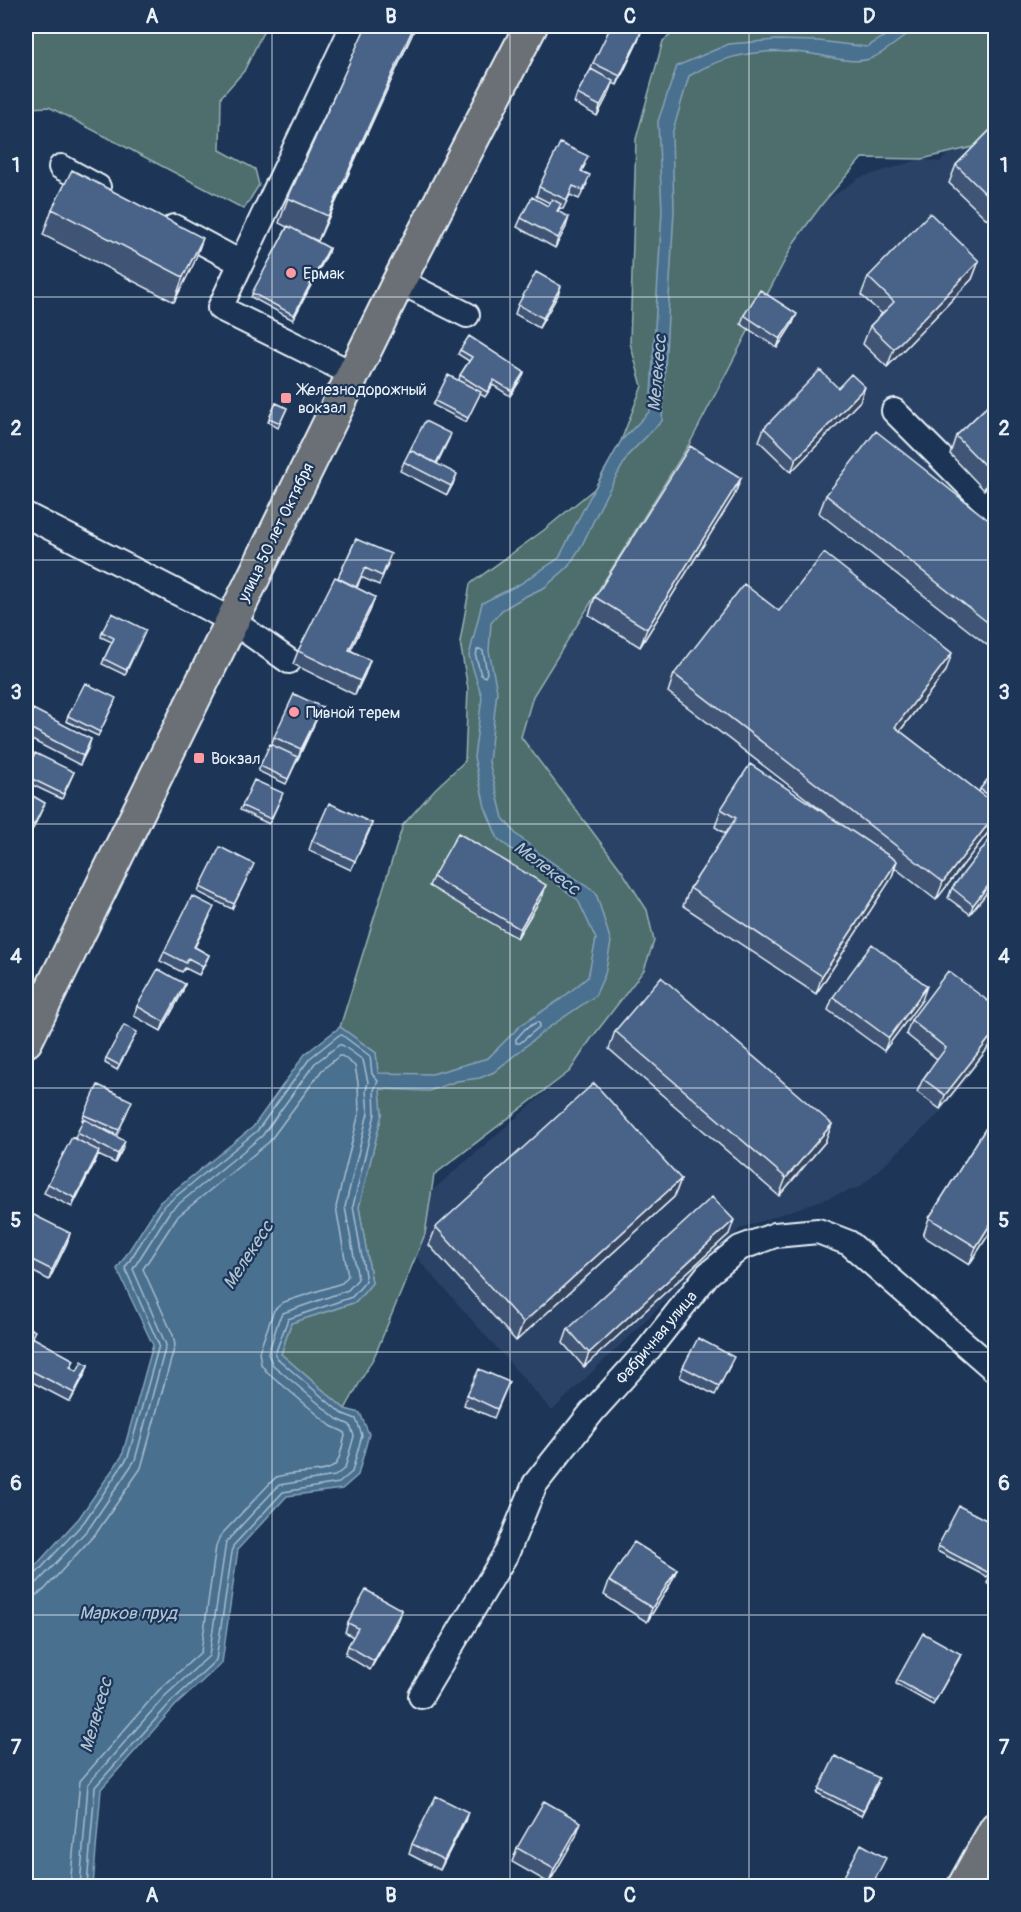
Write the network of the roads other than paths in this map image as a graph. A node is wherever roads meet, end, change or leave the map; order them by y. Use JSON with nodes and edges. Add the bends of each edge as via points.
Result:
{"nodes":[{"id":1,"x":353,"y":26,"type":"edge"},
{"id":2,"x":531,"y":26,"type":"edge"},
{"id":3,"x":61,"y":167,"type":"dead end"},
{"id":4,"x":121,"y":199,"type":"edge"},
{"id":5,"x":151,"y":215,"type":"edge"},
{"id":6,"x":241,"y":263,"type":"junction"},
{"id":7,"x":399,"y":281,"type":"junction"},
{"id":8,"x":467,"y":315,"type":"dead end"},
{"id":9,"x":353,"y":374,"type":"junction"},
{"id":10,"x":894,"y":411,"type":"dead end"},
{"id":11,"x":996,"y":513,"type":"edge"},
{"id":12,"x":26,"y":515,"type":"edge"},
{"id":13,"x":231,"y":620,"type":"junction"},
{"id":14,"x":289,"y":661,"type":"dead end"},
{"id":15,"x":26,"y":1041,"type":"edge"},
{"id":16,"x":996,"y":1371,"type":"edge"},
{"id":17,"x":420,"y":1696,"type":"dead end"},
{"id":18,"x":996,"y":1828,"type":"edge"},
{"id":19,"x":964,"y":1887,"type":"edge"}],
"edges":[{"from":1,"to":6,"type":"street"},
{"from":2,"to":7,"type":"main road","name":"улица 50 лет Октября"},
{"from":3,"to":4,"type":"street"},
{"from":5,"to":6,"type":"street"},
{"from":6,"to":9,"type":"street","via":[[220,308]]},
{"from":7,"to":8,"type":"street"},
{"from":7,"to":9,"type":"main road","name":"улица 50 лет Октября"},
{"from":9,"to":13,"type":"main road","name":"улица 50 лет Октября"},
{"from":10,"to":11,"type":"street"},
{"from":12,"to":13,"type":"street"},
{"from":13,"to":14,"type":"street"},
{"from":13,"to":15,"type":"main road","name":"улица 50 лет Октября"},
{"from":16,"to":17,"type":"street","name":"Фабричная улица","via":[[849,1243],[818,1231],[775,1235],[740,1248],[708,1274],[535,1484],[507,1552]]},
{"from":18,"to":19,"type":"main road"}]}
